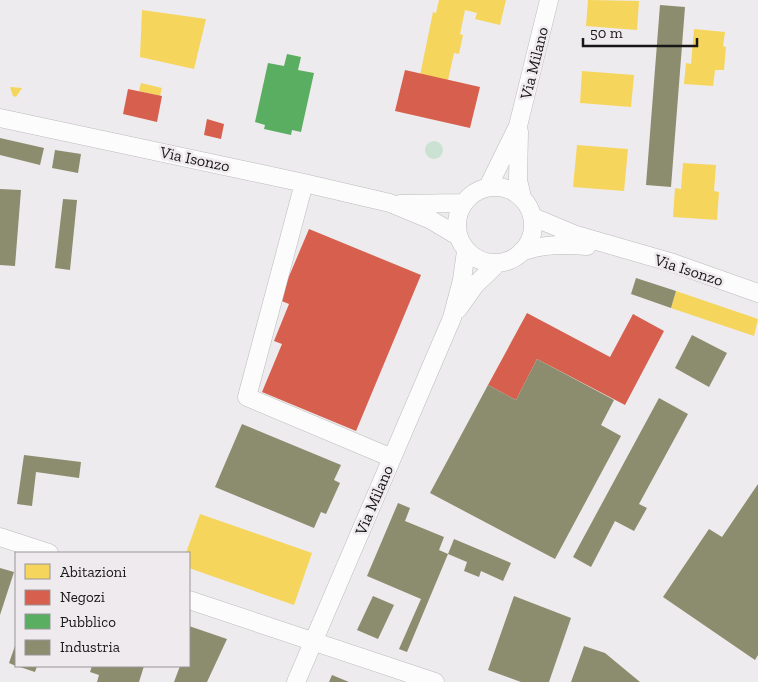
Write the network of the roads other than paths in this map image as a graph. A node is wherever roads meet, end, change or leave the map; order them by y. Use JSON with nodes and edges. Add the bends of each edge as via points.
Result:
{"nodes":[{"id":1,"x":549,"y":0,"type":"edge"},
{"id":2,"x":0,"y":118,"type":"edge"},
{"id":3,"x":518,"y":126,"type":"junction"},
{"id":4,"x":304,"y":183,"type":"junction"},
{"id":5,"x":488,"y":187,"type":"junction"},
{"id":6,"x":522,"y":197,"type":"junction"},
{"id":7,"x":463,"y":203,"type":"junction"},
{"id":8,"x":390,"y":204,"type":"junction"},
{"id":9,"x":533,"y":217,"type":"junction"},
{"id":10,"x":462,"y":243,"type":"junction"},
{"id":11,"x":620,"y":249,"type":"junction"},
{"id":12,"x":521,"y":252,"type":"junction"},
{"id":13,"x":498,"y":263,"type":"junction"},
{"id":14,"x":758,"y":293,"type":"edge"},
{"id":15,"x":452,"y":318,"type":"junction"},
{"id":16,"x":392,"y":458,"type":"junction"},
{"id":17,"x":0,"y":537,"type":"edge"},
{"id":18,"x":47,"y":552,"type":"edge"},
{"id":19,"x":190,"y":600,"type":"edge"},
{"id":20,"x":314,"y":642,"type":"junction"},
{"id":21,"x":296,"y":682,"type":"edge"},
{"id":22,"x":435,"y":682,"type":"edge"}],
"edges":[{"from":1,"to":3,"type":"street","name":"Via Milano"},
{"from":2,"to":4,"type":"street","name":"Via Isonzo"},
{"from":3,"to":5,"type":"street","name":"Via Milano"},
{"from":3,"to":6,"type":"street","name":"Via Milano","via":[[518,180]]},
{"from":4,"to":8,"type":"street","name":"Via Isonzo"},
{"from":4,"to":16,"type":"street","via":[[247,397]]},
{"from":5,"to":6,"type":"street","via":[[506,188]]},
{"from":5,"to":7,"type":"street","via":[[474,192]]},
{"from":6,"to":9,"type":"street"},
{"from":7,"to":8,"type":"street","name":"Via Isonzo"},
{"from":7,"to":10,"type":"street","via":[[456,224]]},
{"from":8,"to":10,"type":"street","name":"Via Isonzo","via":[[431,220]]},
{"from":9,"to":11,"type":"street","name":"Via Isonzo"},
{"from":9,"to":12,"type":"street","via":[[531,236]]},
{"from":10,"to":13,"type":"street","via":[[475,258]]},
{"from":10,"to":15,"type":"street","name":"Via Milano","via":[[462,280]]},
{"from":11,"to":12,"type":"street","name":"Via Isonzo","via":[[568,244]]},
{"from":11,"to":14,"type":"street","name":"Via Isonzo","via":[[683,266]]},
{"from":12,"to":13,"type":"street"},
{"from":13,"to":15,"type":"street","name":"Via Milano","via":[[475,286]]},
{"from":15,"to":16,"type":"street","name":"Via Milano"},
{"from":16,"to":20,"type":"street","name":"Via Milano"},
{"from":17,"to":18,"type":"street"},
{"from":19,"to":20,"type":"street"},
{"from":20,"to":21,"type":"street","name":"Via Milano"},
{"from":20,"to":22,"type":"street"}]}
